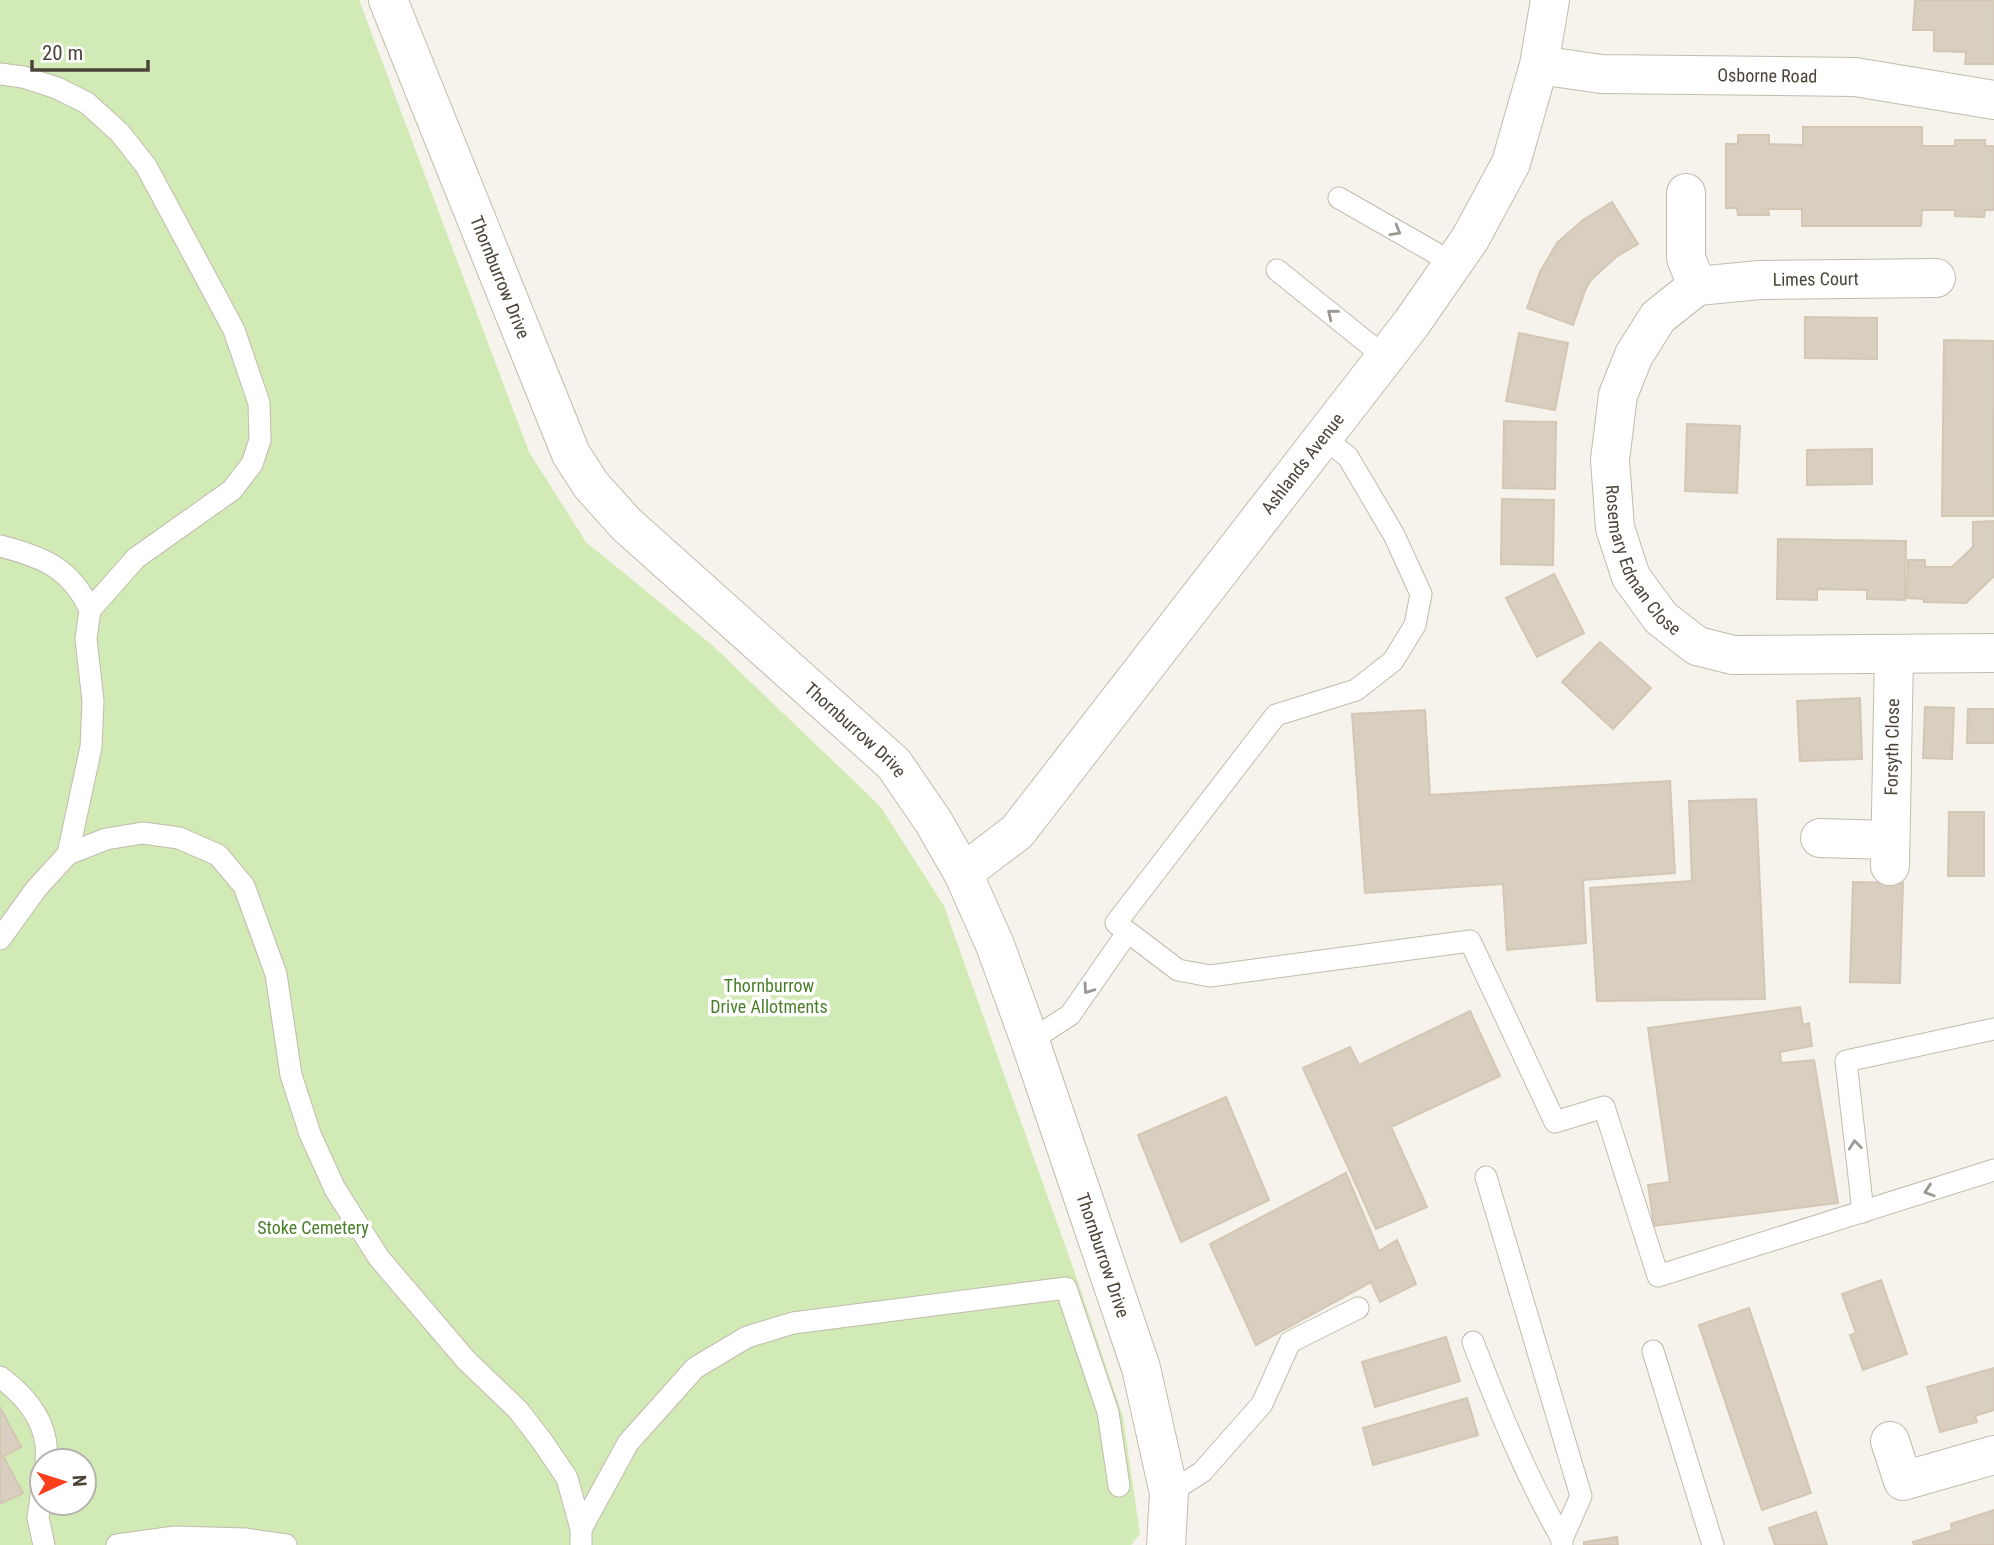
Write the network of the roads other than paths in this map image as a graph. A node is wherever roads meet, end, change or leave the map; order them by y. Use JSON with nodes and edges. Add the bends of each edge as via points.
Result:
{"nodes":[{"id":1,"x":388,"y":0,"type":"edge"},
{"id":2,"x":1550,"y":0,"type":"edge"},
{"id":3,"x":1539,"y":65,"type":"junction"},
{"id":4,"x":0,"y":74,"type":"edge"},
{"id":5,"x":1994,"y":100,"type":"edge"},
{"id":6,"x":1686,"y":193,"type":"dead end"},
{"id":7,"x":1339,"y":198,"type":"dead end"},
{"id":8,"x":1453,"y":264,"type":"junction"},
{"id":9,"x":1277,"y":270,"type":"dead end"},
{"id":10,"x":1936,"y":278,"type":"dead end"},
{"id":11,"x":1697,"y":286,"type":"junction"},
{"id":12,"x":1385,"y":356,"type":"junction"},
{"id":13,"x":1322,"y":436,"type":"junction"},
{"id":14,"x":0,"y":546,"type":"edge"},
{"id":15,"x":90,"y":610,"type":"junction"},
{"id":16,"x":1994,"y":653,"type":"edge"},
{"id":17,"x":1894,"y":654,"type":"junction"},
{"id":18,"x":1821,"y":838,"type":"dead end"},
{"id":19,"x":68,"y":854,"type":"junction"},
{"id":20,"x":963,"y":873,"type":"junction"},
{"id":21,"x":1128,"y":933,"type":"junction"},
{"id":22,"x":0,"y":939,"type":"edge"},
{"id":23,"x":1994,"y":1029,"type":"edge"},
{"id":24,"x":1030,"y":1041,"type":"junction"},
{"id":25,"x":1994,"y":1170,"type":"edge"},
{"id":26,"x":1486,"y":1177,"type":"dead end"},
{"id":27,"x":1863,"y":1212,"type":"junction"},
{"id":28,"x":1358,"y":1308,"type":"dead end"},
{"id":29,"x":1472,"y":1342,"type":"dead end"},
{"id":30,"x":1653,"y":1351,"type":"dead end"},
{"id":31,"x":0,"y":1377,"type":"edge"},
{"id":32,"x":1890,"y":1441,"type":"dead end"},
{"id":33,"x":44,"y":1447,"type":"edge"},
{"id":34,"x":1994,"y":1455,"type":"edge"},
{"id":35,"x":1119,"y":1486,"type":"dead end"},
{"id":36,"x":1168,"y":1493,"type":"junction"},
{"id":37,"x":38,"y":1517,"type":"edge"},
{"id":38,"x":581,"y":1537,"type":"edge"},
{"id":39,"x":1562,"y":1542,"type":"edge"},
{"id":40,"x":44,"y":1545,"type":"edge"},
{"id":41,"x":117,"y":1545,"type":"edge"},
{"id":42,"x":286,"y":1545,"type":"edge"},
{"id":43,"x":1166,"y":1545,"type":"edge"},
{"id":44,"x":1713,"y":1545,"type":"edge"}],
"edges":[{"from":1,"to":20,"type":"street","name":"Thornburrow Drive","via":[[571,454],[591,485],[626,524],[894,764]]},
{"from":2,"to":3,"type":"street","name":"Ashlands Avenue"},
{"from":3,"to":5,"type":"street","name":"Osborne Road","via":[[1601,74],[1855,77]]},
{"from":3,"to":8,"type":"street","name":"Ashlands Avenue","via":[[1511,163]]},
{"from":4,"to":15,"type":"lane","via":[[57,88],[87,103],[120,132],[146,166],[234,330],[259,404],[260,440],[252,464],[233,490],[136,558]]},
{"from":6,"to":11,"type":"street","via":[[1686,258]]},
{"from":7,"to":8,"type":"lane","one_way":true},
{"from":8,"to":12,"type":"street","name":"Ashlands Avenue"},
{"from":12,"to":9,"type":"lane","one_way":true},
{"from":10,"to":11,"type":"street","name":"Limes Court","via":[[1760,280]]},
{"from":11,"to":17,"type":"street","name":"Rosemary Edman Close","via":[[1658,317],[1634,355],[1618,395],[1610,460],[1615,528],[1632,577],[1661,618],[1697,646],[1732,655]]},
{"from":12,"to":13,"type":"street","name":"Ashlands Avenue"},
{"from":13,"to":20,"type":"street","name":"Ashlands Avenue","via":[[1017,832]]},
{"from":13,"to":21,"type":"lane","via":[[1348,457],[1394,535],[1422,594],[1415,625],[1393,661],[1356,690],[1276,715],[1116,923]]},
{"from":14,"to":15,"type":"lane","via":[[55,566],[82,592]]},
{"from":15,"to":19,"type":"lane","via":[[86,639],[93,701],[91,747]]},
{"from":16,"to":17,"type":"street","name":"Rosemary Edman Close"},
{"from":17,"to":18,"type":"street","name":"Forsyth Close","via":[[1890,853]]},
{"from":19,"to":22,"type":"lane"},
{"from":19,"to":38,"type":"lane","via":[[106,839],[144,833],[179,838],[218,855],[244,886],[276,974],[291,1075],[310,1134],[335,1189],[379,1258],[542,1441],[567,1478]]},
{"from":20,"to":24,"type":"street","name":"Thornburrow Drive"},
{"from":21,"to":24,"type":"lane","one_way":true,"via":[[1070,1015]]},
{"from":21,"to":27,"type":"lane","via":[[1178,970],[1210,976],[1470,941],[1555,1122],[1604,1107],[1658,1276]]},
{"from":27,"to":23,"type":"lane","one_way":true,"via":[[1846,1061]]},
{"from":24,"to":36,"type":"street","name":"Thornburrow Drive","via":[[1140,1368]]},
{"from":25,"to":27,"type":"lane","one_way":true},
{"from":26,"to":39,"type":"lane","via":[[1581,1496]]},
{"from":28,"to":36,"type":"lane","via":[[1290,1342],[1262,1404],[1202,1472]]},
{"from":29,"to":39,"type":"lane"},
{"from":30,"to":44,"type":"lane"},
{"from":31,"to":33,"type":"lane","via":[[19,1391],[40,1419]]},
{"from":32,"to":34,"type":"street","via":[[1903,1481]]},
{"from":35,"to":38,"type":"lane","via":[[1108,1412],[1066,1287],[793,1323],[747,1337],[699,1370],[628,1443]]},
{"from":36,"to":43,"type":"street","name":"Thornburrow Drive"},
{"from":37,"to":40,"type":"lane"},
{"from":41,"to":42,"type":"lane","via":[[175,1537]]}]}
